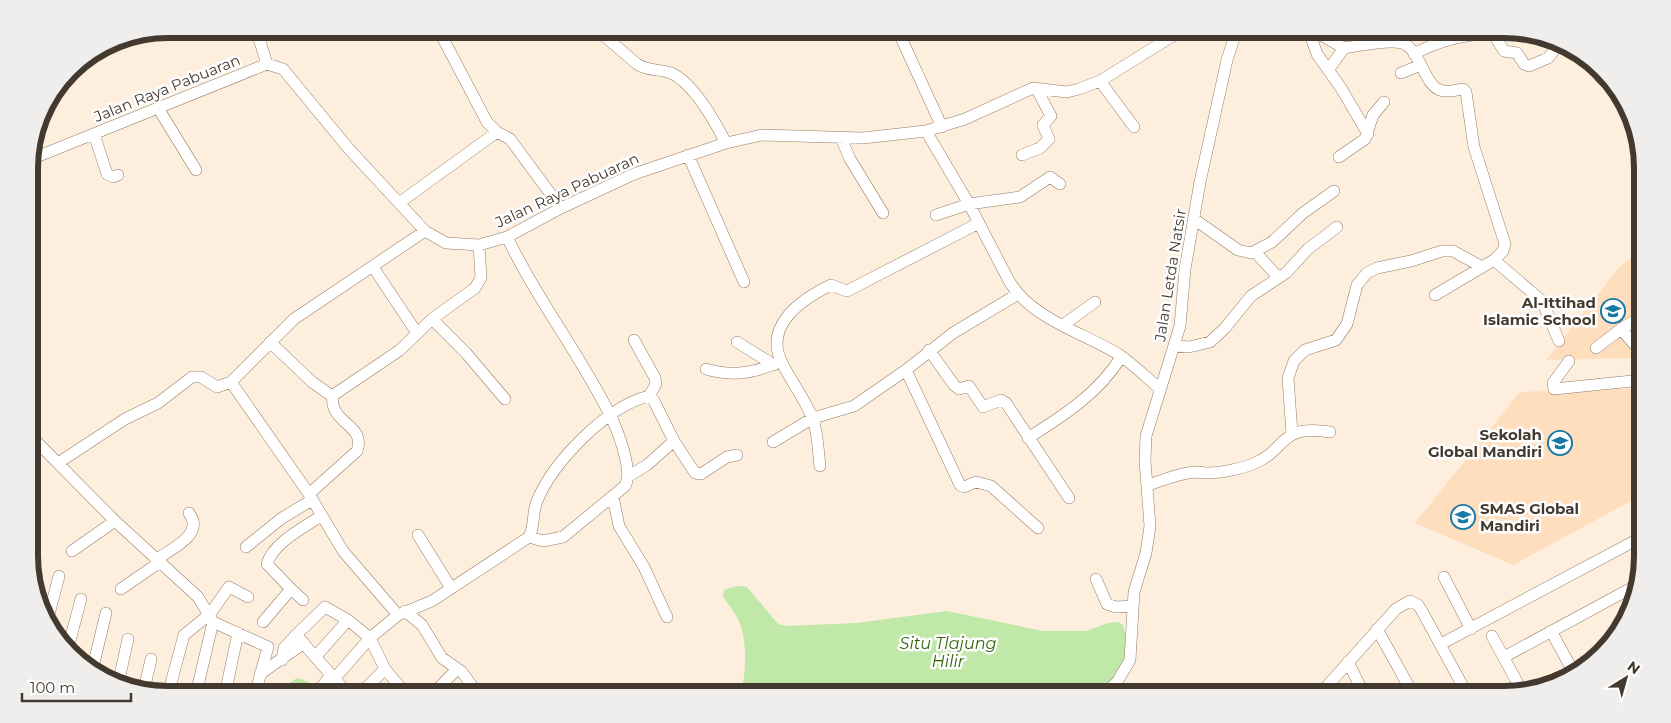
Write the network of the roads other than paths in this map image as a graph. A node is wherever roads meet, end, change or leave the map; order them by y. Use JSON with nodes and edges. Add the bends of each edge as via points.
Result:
{"nodes":[{"id":1,"x":259,"y":38,"type":"edge"},
{"id":2,"x":443,"y":38,"type":"edge"},
{"id":3,"x":607,"y":38,"type":"edge"},
{"id":4,"x":901,"y":38,"type":"edge"},
{"id":5,"x":1169,"y":38,"type":"edge"},
{"id":6,"x":1235,"y":38,"type":"edge"},
{"id":7,"x":1312,"y":38,"type":"edge"},
{"id":8,"x":1326,"y":38,"type":"edge"},
{"id":9,"x":1450,"y":38,"type":"edge"},
{"id":10,"x":1498,"y":38,"type":"edge"},
{"id":11,"x":1344,"y":48,"type":"junction"},
{"id":12,"x":1553,"y":52,"type":"dead end"},
{"id":13,"x":1414,"y":54,"type":"junction"},
{"id":14,"x":267,"y":64,"type":"junction"},
{"id":15,"x":1421,"y":65,"type":"junction"},
{"id":16,"x":1329,"y":69,"type":"junction"},
{"id":17,"x":1401,"y":73,"type":"dead end"},
{"id":18,"x":1100,"y":81,"type":"junction"},
{"id":19,"x":1036,"y":88,"type":"junction"},
{"id":20,"x":1384,"y":102,"type":"dead end"},
{"id":21,"x":158,"y":108,"type":"junction"},
{"id":22,"x":942,"y":127,"type":"junction"},
{"id":23,"x":1134,"y":127,"type":"dead end"},
{"id":24,"x":926,"y":131,"type":"junction"},
{"id":25,"x":497,"y":132,"type":"junction"},
{"id":26,"x":94,"y":134,"type":"junction"},
{"id":27,"x":1368,"y":134,"type":"junction"},
{"id":28,"x":841,"y":138,"type":"junction"},
{"id":29,"x":726,"y":143,"type":"junction"},
{"id":30,"x":688,"y":155,"type":"junction"},
{"id":31,"x":38,"y":156,"type":"edge"},
{"id":32,"x":1022,"y":156,"type":"dead end"},
{"id":33,"x":1339,"y":158,"type":"dead end"},
{"id":34,"x":196,"y":170,"type":"dead end"},
{"id":35,"x":118,"y":174,"type":"dead end"},
{"id":36,"x":1060,"y":184,"type":"dead end"},
{"id":37,"x":1334,"y":191,"type":"dead end"},
{"id":38,"x":399,"y":203,"type":"junction"},
{"id":39,"x":969,"y":204,"type":"junction"},
{"id":40,"x":561,"y":208,"type":"junction"},
{"id":41,"x":883,"y":213,"type":"dead end"},
{"id":42,"x":936,"y":215,"type":"dead end"},
{"id":43,"x":1194,"y":219,"type":"junction"},
{"id":44,"x":979,"y":223,"type":"junction"},
{"id":45,"x":1337,"y":227,"type":"dead end"},
{"id":46,"x":425,"y":232,"type":"junction"},
{"id":47,"x":507,"y":237,"type":"junction"},
{"id":48,"x":479,"y":245,"type":"junction"},
{"id":49,"x":1255,"y":252,"type":"junction"},
{"id":50,"x":1494,"y":260,"type":"junction"},
{"id":51,"x":373,"y":267,"type":"junction"},
{"id":52,"x":1482,"y":267,"type":"junction"},
{"id":53,"x":1278,"y":277,"type":"junction"},
{"id":54,"x":744,"y":282,"type":"dead end"},
{"id":55,"x":1018,"y":294,"type":"junction"},
{"id":56,"x":1435,"y":295,"type":"dead end"},
{"id":57,"x":1095,"y":302,"type":"dead end"},
{"id":58,"x":432,"y":319,"type":"junction"},
{"id":59,"x":1634,"y":321,"type":"edge"},
{"id":60,"x":1064,"y":325,"type":"junction"},
{"id":61,"x":1621,"y":329,"type":"junction"},
{"id":62,"x":417,"y":333,"type":"junction"},
{"id":63,"x":634,"y":340,"type":"dead end"},
{"id":64,"x":1559,"y":341,"type":"dead end"},
{"id":65,"x":270,"y":342,"type":"junction"},
{"id":66,"x":738,"y":342,"type":"dead end"},
{"id":67,"x":1634,"y":344,"type":"edge"},
{"id":68,"x":1176,"y":346,"type":"junction"},
{"id":69,"x":1596,"y":348,"type":"dead end"},
{"id":70,"x":929,"y":350,"type":"junction"},
{"id":71,"x":1121,"y":356,"type":"junction"},
{"id":72,"x":1569,"y":361,"type":"dead end"},
{"id":73,"x":777,"y":363,"type":"junction"},
{"id":74,"x":706,"y":369,"type":"dead end"},
{"id":75,"x":906,"y":370,"type":"junction"},
{"id":76,"x":1634,"y":381,"type":"edge"},
{"id":77,"x":230,"y":382,"type":"junction"},
{"id":78,"x":1160,"y":388,"type":"junction"},
{"id":79,"x":332,"y":396,"type":"junction"},
{"id":80,"x":649,"y":396,"type":"junction"},
{"id":81,"x":505,"y":399,"type":"dead end"},
{"id":82,"x":610,"y":414,"type":"junction"},
{"id":83,"x":813,"y":418,"type":"junction"},
{"id":84,"x":1330,"y":432,"type":"dead end"},
{"id":85,"x":1292,"y":434,"type":"junction"},
{"id":86,"x":1028,"y":438,"type":"junction"},
{"id":87,"x":674,"y":441,"type":"junction"},
{"id":88,"x":773,"y":442,"type":"dead end"},
{"id":89,"x":38,"y":443,"type":"edge"},
{"id":90,"x":737,"y":455,"type":"dead end"},
{"id":91,"x":58,"y":463,"type":"junction"},
{"id":92,"x":820,"y":466,"type":"dead end"},
{"id":93,"x":629,"y":476,"type":"junction"},
{"id":94,"x":1148,"y":485,"type":"junction"},
{"id":95,"x":310,"y":497,"type":"junction"},
{"id":96,"x":613,"y":497,"type":"junction"},
{"id":97,"x":1069,"y":498,"type":"dead end"},
{"id":98,"x":188,"y":513,"type":"dead end"},
{"id":99,"x":320,"y":516,"type":"junction"},
{"id":100,"x":115,"y":522,"type":"junction"},
{"id":101,"x":1038,"y":528,"type":"dead end"},
{"id":102,"x":418,"y":535,"type":"dead end"},
{"id":103,"x":529,"y":538,"type":"junction"},
{"id":104,"x":1634,"y":542,"type":"edge"},
{"id":105,"x":246,"y":547,"type":"dead end"},
{"id":106,"x":72,"y":552,"type":"dead end"},
{"id":107,"x":159,"y":561,"type":"junction"},
{"id":108,"x":58,"y":576,"type":"dead end"},
{"id":109,"x":1444,"y":576,"type":"dead end"},
{"id":110,"x":1096,"y":579,"type":"dead end"},
{"id":111,"x":451,"y":588,"type":"junction"},
{"id":112,"x":120,"y":589,"type":"dead end"},
{"id":113,"x":291,"y":589,"type":"junction"},
{"id":114,"x":1629,"y":589,"type":"edge"},
{"id":115,"x":248,"y":597,"type":"dead end"},
{"id":116,"x":81,"y":600,"type":"dead end"},
{"id":117,"x":303,"y":600,"type":"dead end"},
{"id":118,"x":1133,"y":606,"type":"junction"},
{"id":119,"x":50,"y":611,"type":"edge"},
{"id":120,"x":106,"y":612,"type":"dead end"},
{"id":121,"x":401,"y":613,"type":"junction"},
{"id":122,"x":667,"y":617,"type":"dead end"},
{"id":123,"x":212,"y":618,"type":"junction"},
{"id":124,"x":348,"y":620,"type":"junction"},
{"id":125,"x":263,"y":622,"type":"dead end"},
{"id":126,"x":1377,"y":629,"type":"junction"},
{"id":127,"x":1471,"y":629,"type":"junction"},
{"id":128,"x":1551,"y":631,"type":"junction"},
{"id":129,"x":238,"y":632,"type":"junction"},
{"id":130,"x":1492,"y":636,"type":"dead end"},
{"id":131,"x":370,"y":638,"type":"junction"},
{"id":132,"x":300,"y":639,"type":"junction"},
{"id":133,"x":128,"y":640,"type":"dead end"},
{"id":134,"x":70,"y":642,"type":"edge"},
{"id":135,"x":1441,"y":644,"type":"junction"},
{"id":136,"x":316,"y":656,"type":"junction"},
{"id":137,"x":1504,"y":657,"type":"junction"},
{"id":138,"x":151,"y":659,"type":"dead end"},
{"id":139,"x":1348,"y":662,"type":"junction"},
{"id":140,"x":94,"y":663,"type":"edge"},
{"id":141,"x":1571,"y":667,"type":"edge"},
{"id":142,"x":385,"y":668,"type":"junction"},
{"id":143,"x":457,"y":669,"type":"junction"},
{"id":144,"x":260,"y":674,"type":"junction"},
{"id":145,"x":120,"y":677,"type":"edge"},
{"id":146,"x":332,"y":677,"type":"junction"},
{"id":147,"x":145,"y":683,"type":"edge"},
{"id":148,"x":1518,"y":684,"type":"edge"},
{"id":149,"x":1114,"y":685,"type":"edge"},
{"id":150,"x":1328,"y":685,"type":"edge"},
{"id":151,"x":1360,"y":685,"type":"edge"},
{"id":152,"x":1408,"y":685,"type":"edge"},
{"id":153,"x":1462,"y":685,"type":"edge"},
{"id":154,"x":170,"y":686,"type":"edge"},
{"id":155,"x":198,"y":686,"type":"edge"},
{"id":156,"x":226,"y":686,"type":"edge"},
{"id":157,"x":257,"y":686,"type":"edge"},
{"id":158,"x":324,"y":686,"type":"edge"},
{"id":159,"x":340,"y":686,"type":"edge"},
{"id":160,"x":368,"y":686,"type":"edge"},
{"id":161,"x":399,"y":686,"type":"edge"},
{"id":162,"x":441,"y":686,"type":"edge"},
{"id":163,"x":471,"y":686,"type":"edge"}],
"edges":[{"from":1,"to":14,"type":"street"},
{"from":2,"to":25,"type":"street","via":[[477,106]]},
{"from":3,"to":29,"type":"street","via":[[637,64],[670,73],[684,83],[704,107]]},
{"from":4,"to":22,"type":"street"},
{"from":5,"to":18,"type":"street","name":"Jalan Raya Pabuaran"},
{"from":6,"to":43,"type":"street","name":"Jalan Letda Natsir","via":[[1217,104]]},
{"from":7,"to":16,"type":"street","via":[[1317,54]]},
{"from":8,"to":11,"type":"street"},
{"from":9,"to":13,"type":"street"},
{"from":10,"to":12,"type":"street","via":[[1504,51],[1516,53],[1529,66],[1548,58]]},
{"from":11,"to":13,"type":"street","via":[[1402,43]]},
{"from":11,"to":16,"type":"street"},
{"from":13,"to":15,"type":"street"},
{"from":14,"to":21,"type":"street","name":"Jalan Raya Pabuaran"},
{"from":14,"to":38,"type":"street","name":"Jalan Raya Pabuaran","via":[[283,70]]},
{"from":15,"to":17,"type":"street"},
{"from":15,"to":50,"type":"street","via":[[1436,88],[1444,91],[1463,89],[1468,96],[1474,147],[1505,244]]},
{"from":16,"to":27,"type":"street"},
{"from":18,"to":19,"type":"street","name":"Jalan Raya Pabuaran","via":[[1067,92]]},
{"from":18,"to":23,"type":"street"},
{"from":19,"to":22,"type":"street","name":"Jalan Raya Pabuaran"},
{"from":19,"to":32,"type":"street","via":[[1051,116],[1043,125],[1049,139],[1040,148]]},
{"from":20,"to":27,"type":"street","via":[[1373,115]]},
{"from":21,"to":26,"type":"street","name":"Jalan Raya Pabuaran"},
{"from":21,"to":34,"type":"street"},
{"from":22,"to":24,"type":"street","name":"Jalan Raya Pabuaran"},
{"from":24,"to":28,"type":"street","name":"Jalan Raya Pabuaran"},
{"from":24,"to":39,"type":"street"},
{"from":25,"to":38,"type":"street"},
{"from":25,"to":40,"type":"street","via":[[510,139]]},
{"from":26,"to":31,"type":"street","name":"Jalan Raya Pabuaran"},
{"from":26,"to":35,"type":"street","via":[[107,174],[113,177]]},
{"from":27,"to":33,"type":"street"},
{"from":28,"to":29,"type":"street","name":"Jalan Raya Pabuaran","via":[[762,135]]},
{"from":28,"to":41,"type":"street"},
{"from":29,"to":30,"type":"street","name":"Jalan Raya Pabuaran"},
{"from":30,"to":40,"type":"street","name":"Jalan Raya Pabuaran","via":[[634,174]]},
{"from":30,"to":54,"type":"street"},
{"from":36,"to":39,"type":"street","via":[[1050,177],[1020,197]]},
{"from":37,"to":49,"type":"street"},
{"from":38,"to":46,"type":"street","name":"Jalan Raya Pabuaran"},
{"from":39,"to":42,"type":"street"},
{"from":39,"to":44,"type":"street"},
{"from":40,"to":47,"type":"street","name":"Jalan Raya Pabuaran"},
{"from":43,"to":49,"type":"street","via":[[1238,250]]},
{"from":43,"to":68,"type":"street","name":"Jalan Letda Natsir","via":[[1184,269]]},
{"from":44,"to":55,"type":"street"},
{"from":44,"to":73,"type":"street","via":[[847,291],[831,285],[798,306],[787,315],[778,337]]},
{"from":45,"to":53,"type":"street"},
{"from":46,"to":48,"type":"street","name":"Jalan Raya Pabuaran","via":[[446,243]]},
{"from":46,"to":51,"type":"street"},
{"from":47,"to":48,"type":"street","name":"Jalan Raya Pabuaran"},
{"from":47,"to":82,"type":"street","via":[[522,269]]},
{"from":48,"to":58,"type":"street","via":[[480,281]]},
{"from":49,"to":53,"type":"street"},
{"from":50,"to":52,"type":"street"},
{"from":50,"to":64,"type":"street","via":[[1542,301]]},
{"from":51,"to":62,"type":"street"},
{"from":51,"to":65,"type":"street","via":[[299,315]]},
{"from":52,"to":56,"type":"street"},
{"from":52,"to":85,"type":"street","via":[[1453,251],[1442,251],[1377,268],[1368,274],[1357,285],[1347,324],[1336,340],[1305,350],[1290,370]]},
{"from":53,"to":68,"type":"street","via":[[1247,300],[1210,342]]},
{"from":55,"to":60,"type":"street"},
{"from":55,"to":70,"type":"street"},
{"from":57,"to":60,"type":"street"},
{"from":58,"to":62,"type":"street"},
{"from":58,"to":81,"type":"street"},
{"from":59,"to":61,"type":"street"},
{"from":60,"to":71,"type":"street"},
{"from":61,"to":67,"type":"street"},
{"from":61,"to":69,"type":"street"},
{"from":62,"to":79,"type":"street","via":[[400,350]]},
{"from":63,"to":80,"type":"street","via":[[655,378],[656,384]]},
{"from":65,"to":77,"type":"street"},
{"from":65,"to":79,"type":"street","via":[[312,382]]},
{"from":66,"to":73,"type":"street"},
{"from":68,"to":78,"type":"street","name":"Jalan Letda Natsir"},
{"from":70,"to":75,"type":"street"},
{"from":70,"to":86,"type":"street","via":[[954,385],[959,389],[969,386],[983,407],[1001,400],[1006,403]]},
{"from":71,"to":78,"type":"street"},
{"from":71,"to":86,"type":"street","via":[[1077,406]]},
{"from":72,"to":76,"type":"street","via":[[1554,383],[1554,389]]},
{"from":73,"to":74,"type":"street","via":[[744,374]]},
{"from":73,"to":83,"type":"street"},
{"from":75,"to":83,"type":"street","via":[[854,406]]},
{"from":75,"to":101,"type":"street","via":[[960,485],[964,487],[976,482],[991,486]]},
{"from":77,"to":91,"type":"street","via":[[217,387],[201,376],[192,378],[158,403],[125,419]]},
{"from":77,"to":95,"type":"street"},
{"from":78,"to":94,"type":"street","name":"Jalan Letda Natsir","via":[[1145,448]]},
{"from":79,"to":95,"type":"street","via":[[334,409],[354,430],[359,445]]},
{"from":80,"to":82,"type":"street"},
{"from":80,"to":87,"type":"street"},
{"from":82,"to":93,"type":"street"},
{"from":82,"to":103,"type":"street","via":[[582,438],[543,490],[533,514],[533,530]]},
{"from":83,"to":88,"type":"street"},
{"from":83,"to":92,"type":"street"},
{"from":84,"to":85,"type":"street","via":[[1314,430]]},
{"from":85,"to":94,"type":"street","via":[[1253,464],[1210,473],[1188,472]]},
{"from":86,"to":97,"type":"street"},
{"from":87,"to":90,"type":"street","via":[[696,472],[701,474]]},
{"from":87,"to":93,"type":"street"},
{"from":89,"to":91,"type":"street"},
{"from":91,"to":100,"type":"street"},
{"from":93,"to":96,"type":"street","via":[[626,486]]},
{"from":94,"to":118,"type":"street","name":"Jalan Letda Natsir","via":[[1149,542],[1135,585]]},
{"from":95,"to":99,"type":"street"},
{"from":95,"to":105,"type":"street"},
{"from":96,"to":103,"type":"street","via":[[563,537],[543,541]]},
{"from":96,"to":122,"type":"street","via":[[619,526],[644,567]]},
{"from":98,"to":107,"type":"street","via":[[194,520],[190,535]]},
{"from":99,"to":113,"type":"street","via":[[268,558],[267,564]]},
{"from":99,"to":121,"type":"street","via":[[343,551]]},
{"from":100,"to":106,"type":"street"},
{"from":100,"to":107,"type":"street"},
{"from":102,"to":111,"type":"street"},
{"from":103,"to":111,"type":"street"},
{"from":104,"to":127,"type":"street"},
{"from":107,"to":112,"type":"street"},
{"from":107,"to":123,"type":"street","via":[[198,597]]},
{"from":108,"to":119,"type":"street"},
{"from":109,"to":127,"type":"street"},
{"from":110,"to":118,"type":"street","via":[[1107,604]]},
{"from":111,"to":121,"type":"street","via":[[432,601]]},
{"from":113,"to":117,"type":"street"},
{"from":113,"to":125,"type":"street"},
{"from":114,"to":128,"type":"street"},
{"from":115,"to":123,"type":"street","via":[[230,586]]},
{"from":116,"to":134,"type":"street"},
{"from":118,"to":149,"type":"street","name":"Jalan Letda Natsir","via":[[1130,660]]},
{"from":120,"to":140,"type":"street"},
{"from":121,"to":131,"type":"street"},
{"from":121,"to":143,"type":"street","via":[[422,625],[442,658]]},
{"from":123,"to":129,"type":"street"},
{"from":123,"to":154,"type":"street","via":[[184,635]]},
{"from":123,"to":155,"type":"street"},
{"from":124,"to":131,"type":"street"},
{"from":124,"to":132,"type":"street","via":[[325,607]]},
{"from":124,"to":136,"type":"street"},
{"from":126,"to":135,"type":"street","via":[[1396,609],[1410,601],[1418,605]]},
{"from":126,"to":139,"type":"street"},
{"from":126,"to":152,"type":"street"},
{"from":127,"to":135,"type":"street"},
{"from":128,"to":137,"type":"street"},
{"from":128,"to":141,"type":"street"},
{"from":129,"to":144,"type":"street","via":[[268,647]]},
{"from":129,"to":156,"type":"street"},
{"from":130,"to":137,"type":"street"},
{"from":131,"to":142,"type":"street"},
{"from":131,"to":146,"type":"street"},
{"from":132,"to":136,"type":"street"},
{"from":132,"to":144,"type":"street","via":[[284,648],[282,660]]},
{"from":133,"to":145,"type":"street"},
{"from":135,"to":153,"type":"street"},
{"from":136,"to":146,"type":"street"},
{"from":137,"to":148,"type":"street"},
{"from":138,"to":147,"type":"street"},
{"from":139,"to":150,"type":"street"},
{"from":139,"to":151,"type":"street"},
{"from":142,"to":160,"type":"street"},
{"from":142,"to":161,"type":"street"},
{"from":143,"to":162,"type":"street"},
{"from":143,"to":163,"type":"street"},
{"from":144,"to":157,"type":"street"},
{"from":146,"to":158,"type":"street"},
{"from":146,"to":159,"type":"street"}]}
